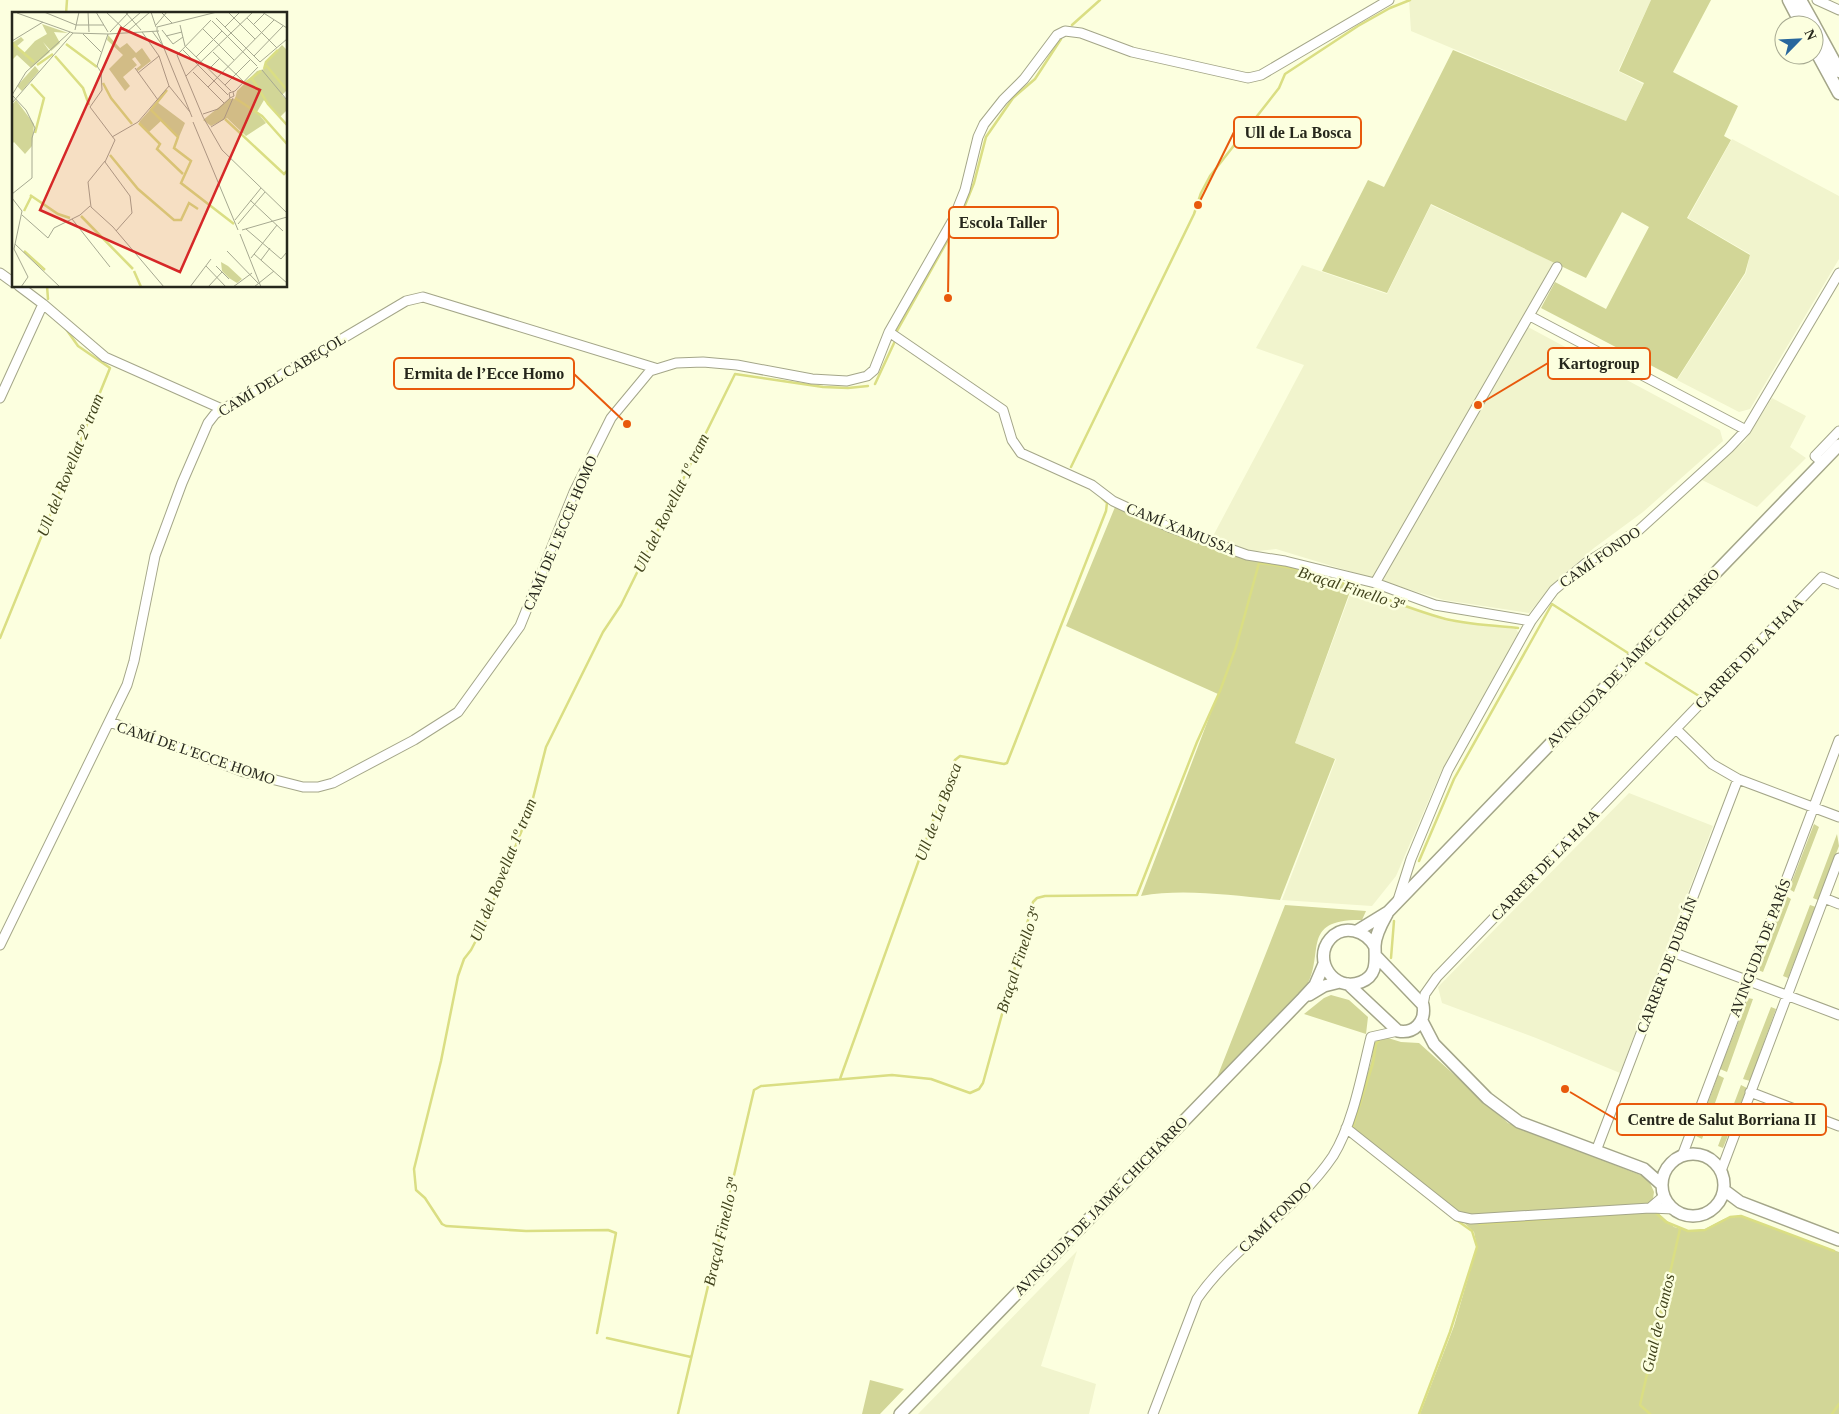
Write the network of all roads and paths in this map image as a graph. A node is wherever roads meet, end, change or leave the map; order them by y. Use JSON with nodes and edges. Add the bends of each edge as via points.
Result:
{"nodes":[{"id":1,"x":1390,"y":0,"type":"edge"},
{"id":2,"x":1789,"y":0,"type":"edge"},
{"id":3,"x":1800,"y":0,"type":"edge"},
{"id":4,"x":1817,"y":0,"type":"edge"},
{"id":5,"x":1839,"y":10,"type":"edge"},
{"id":6,"x":1797,"y":15,"type":"edge"},
{"id":7,"x":1808,"y":15,"type":"edge"},
{"id":8,"x":1824,"y":39,"type":"edge"},
{"id":9,"x":1835,"y":55,"type":"edge"},
{"id":10,"x":1824,"y":65,"type":"edge"},
{"id":11,"x":1839,"y":71,"type":"edge"},
{"id":12,"x":1839,"y":93,"type":"edge"},
{"id":13,"x":1557,"y":267,"type":"dead end"},
{"id":14,"x":0,"y":273,"type":"edge"},
{"id":15,"x":1839,"y":273,"type":"edge"},
{"id":16,"x":12,"y":282,"type":"edge"},
{"id":17,"x":22,"y":288,"type":"edge"},
{"id":18,"x":43,"y":304,"type":"junction"},
{"id":19,"x":1530,"y":316,"type":"junction"},
{"id":20,"x":888,"y":332,"type":"junction"},
{"id":21,"x":655,"y":368,"type":"junction"},
{"id":22,"x":0,"y":398,"type":"edge"},
{"id":23,"x":222,"y":410,"type":"junction"},
{"id":24,"x":1746,"y":430,"type":"junction"},
{"id":25,"x":1839,"y":431,"type":"edge"},
{"id":26,"x":1839,"y":445,"type":"edge"},
{"id":27,"x":1822,"y":462,"type":"junction"},
{"id":28,"x":1375,"y":583,"type":"junction"},
{"id":29,"x":1839,"y":584,"type":"edge"},
{"id":30,"x":1531,"y":621,"type":"junction"},
{"id":31,"x":110,"y":722,"type":"junction"},
{"id":32,"x":1676,"y":729,"type":"junction"},
{"id":33,"x":1839,"y":740,"type":"edge"},
{"id":34,"x":1738,"y":779,"type":"junction"},
{"id":35,"x":1813,"y":807,"type":"junction"},
{"id":36,"x":1839,"y":817,"type":"edge"},
{"id":37,"x":1839,"y":858,"type":"edge"},
{"id":38,"x":1824,"y":898,"type":"junction"},
{"id":39,"x":1398,"y":901,"type":"junction"},
{"id":40,"x":1839,"y":904,"type":"edge"},
{"id":41,"x":1388,"y":912,"type":"junction"},
{"id":42,"x":1357,"y":931,"type":"junction"},
{"id":43,"x":0,"y":944,"type":"edge"},
{"id":44,"x":1376,"y":952,"type":"junction"},
{"id":45,"x":1672,"y":952,"type":"junction"},
{"id":46,"x":1324,"y":964,"type":"junction"},
{"id":47,"x":1747,"y":980,"type":"junction"},
{"id":48,"x":1344,"y":983,"type":"junction"},
{"id":49,"x":1787,"y":996,"type":"junction"},
{"id":50,"x":1303,"y":998,"type":"junction"},
{"id":51,"x":1423,"y":1005,"type":"junction"},
{"id":52,"x":1839,"y":1015,"type":"edge"},
{"id":53,"x":1422,"y":1021,"type":"junction"},
{"id":54,"x":1403,"y":1031,"type":"junction"},
{"id":55,"x":1434,"y":1044,"type":"junction"},
{"id":56,"x":1750,"y":1092,"type":"junction"},
{"id":57,"x":1839,"y":1126,"type":"edge"},
{"id":58,"x":1346,"y":1128,"type":"junction"},
{"id":59,"x":1596,"y":1151,"type":"junction"},
{"id":60,"x":1682,"y":1156,"type":"junction"},
{"id":61,"x":1644,"y":1169,"type":"junction"},
{"id":62,"x":1667,"y":1169,"type":"junction"},
{"id":63,"x":1720,"y":1171,"type":"junction"},
{"id":64,"x":1663,"y":1190,"type":"junction"},
{"id":65,"x":1724,"y":1190,"type":"junction"},
{"id":66,"x":1740,"y":1202,"type":"junction"},
{"id":67,"x":1716,"y":1206,"type":"junction"},
{"id":68,"x":1650,"y":1208,"type":"junction"},
{"id":69,"x":1674,"y":1209,"type":"junction"},
{"id":70,"x":1839,"y":1240,"type":"edge"},
{"id":71,"x":900,"y":1414,"type":"edge"},
{"id":72,"x":1153,"y":1414,"type":"edge"}],
"edges":[{"from":1,"to":20,"type":"street","via":[[1261,75],[1248,78],[1132,52],[1081,33],[1065,31],[1057,35],[984,124],[953,220]]},
{"from":2,"to":6,"type":"main road"},
{"from":3,"to":7,"type":"main road"},
{"from":4,"to":5,"type":"street"},
{"from":8,"to":9,"type":"main road"},
{"from":9,"to":11,"type":"main road"},
{"from":10,"to":12,"type":"main road"},
{"from":13,"to":19,"type":"street"},
{"from":14,"to":16,"type":"street"},
{"from":15,"to":24,"type":"street","name":"CAMÍ FONDO"},
{"from":17,"to":18,"type":"street"},
{"from":18,"to":22,"type":"street"},
{"from":18,"to":23,"type":"street","via":[[105,358]]},
{"from":19,"to":24,"type":"street"},
{"from":19,"to":28,"type":"street"},
{"from":20,"to":21,"type":"street","via":[[874,370],[867,376],[847,381],[812,379],[703,362]]},
{"from":20,"to":28,"type":"street","name":"CAMÍ XAMUSSA","via":[[1003,410],[1012,440],[1021,453],[1092,484],[1113,501],[1247,556],[1285,561]]},
{"from":21,"to":23,"type":"street","name":"CAMÍ DEL CABEÇOL","via":[[423,297],[406,301]]},
{"from":21,"to":31,"type":"street","name":"CAMÍ DE L'ECCE HOMO","via":[[611,418],[574,492],[520,626],[458,712],[414,740],[333,783],[318,787],[302,787],[244,772]]},
{"from":23,"to":31,"type":"street","name":"CAMÍ DEL CABEÇOL","via":[[208,423],[155,556],[132,669]]},
{"from":24,"to":30,"type":"street","name":"CAMÍ FONDO","via":[[1639,530],[1586,563],[1554,590]]},
{"from":25,"to":27,"type":"street","via":[[1815,456]]},
{"from":26,"to":27,"type":"street","name":"AVINGUDA DE JAIME CHICHARRO"},
{"from":27,"to":39,"type":"street","name":"AVINGUDA DE JAIME CHICHARRO"},
{"from":28,"to":30,"type":"street","name":"CAMÍ XAMUSSA","via":[[1435,605]]},
{"from":29,"to":32,"type":"street","name":"CARRER DE LA HAIA","via":[[1822,578]]},
{"from":30,"to":39,"type":"street","name":"CAMÍ FONDO","via":[[1448,770],[1411,859]]},
{"from":31,"to":43,"type":"street","name":"CAMÍ DE L'ECCE HOMO"},
{"from":32,"to":34,"type":"street","via":[[1712,764]]},
{"from":32,"to":51,"type":"street","name":"CARRER DE LA HAIA","via":[[1437,977],[1425,994]]},
{"from":33,"to":35,"type":"street","name":"AVINGUDA DE PARÍS"},
{"from":34,"to":35,"type":"street"},
{"from":34,"to":45,"type":"street","name":"CARRER DE DUBLÍN"},
{"from":35,"to":36,"type":"street"},
{"from":35,"to":47,"type":"street","name":"AVINGUDA DE PARÍS"},
{"from":37,"to":38,"type":"street"},
{"from":38,"to":40,"type":"street"},
{"from":38,"to":49,"type":"street"},
{"from":39,"to":41,"type":"street","name":"AVINGUDA DE JAIME CHICHARRO"},
{"from":41,"to":42,"type":"street"},
{"from":41,"to":44,"type":"street","via":[[1380,927]]},
{"from":42,"to":44,"type":"street","via":[[1368,937]]},
{"from":42,"to":46,"type":"street","via":[[1344,931],[1333,936],[1324,952]]},
{"from":44,"to":48,"type":"street","via":[[1374,970],[1366,979]]},
{"from":44,"to":51,"type":"street"},
{"from":45,"to":47,"type":"street"},
{"from":45,"to":59,"type":"street","name":"CARRER DE DUBLÍN"},
{"from":46,"to":48,"type":"street","via":[[1330,975]]},
{"from":46,"to":50,"type":"street","via":[[1315,985]]},
{"from":47,"to":49,"type":"street"},
{"from":47,"to":60,"type":"street","name":"AVINGUDA DE PARÍS"},
{"from":48,"to":50,"type":"street","via":[[1324,986]]},
{"from":48,"to":54,"type":"street"},
{"from":49,"to":52,"type":"street"},
{"from":49,"to":56,"type":"street"},
{"from":50,"to":71,"type":"street","name":"AVINGUDA DE JAIME CHICHARRO"},
{"from":51,"to":53,"type":"street"},
{"from":53,"to":54,"type":"street","via":[[1413,1030]]},
{"from":53,"to":55,"type":"street"},
{"from":54,"to":55,"type":"street"},
{"from":54,"to":58,"type":"street","name":"CAMÍ FONDO","via":[[1371,1037]]},
{"from":55,"to":59,"type":"street","via":[[1487,1098],[1519,1122]]},
{"from":56,"to":57,"type":"street"},
{"from":56,"to":63,"type":"street"},
{"from":58,"to":68,"type":"street","via":[[1457,1216],[1471,1219]]},
{"from":58,"to":72,"type":"street","name":"CAMÍ FONDO","via":[[1332,1156],[1305,1190],[1230,1260],[1201,1293],[1190,1312]]},
{"from":59,"to":61,"type":"street"},
{"from":60,"to":62,"type":"street"},
{"from":60,"to":63,"type":"street","via":[[1700,1155]]},
{"from":61,"to":62,"type":"street"},
{"from":61,"to":64,"type":"street"},
{"from":62,"to":64,"type":"street"},
{"from":63,"to":65,"type":"street"},
{"from":64,"to":68,"type":"street"},
{"from":64,"to":69,"type":"street"},
{"from":65,"to":66,"type":"street"},
{"from":65,"to":67,"type":"street"},
{"from":66,"to":67,"type":"street"},
{"from":66,"to":70,"type":"street"},
{"from":67,"to":69,"type":"street","via":[[1700,1215],[1682,1214]]},
{"from":68,"to":69,"type":"street"}]}
